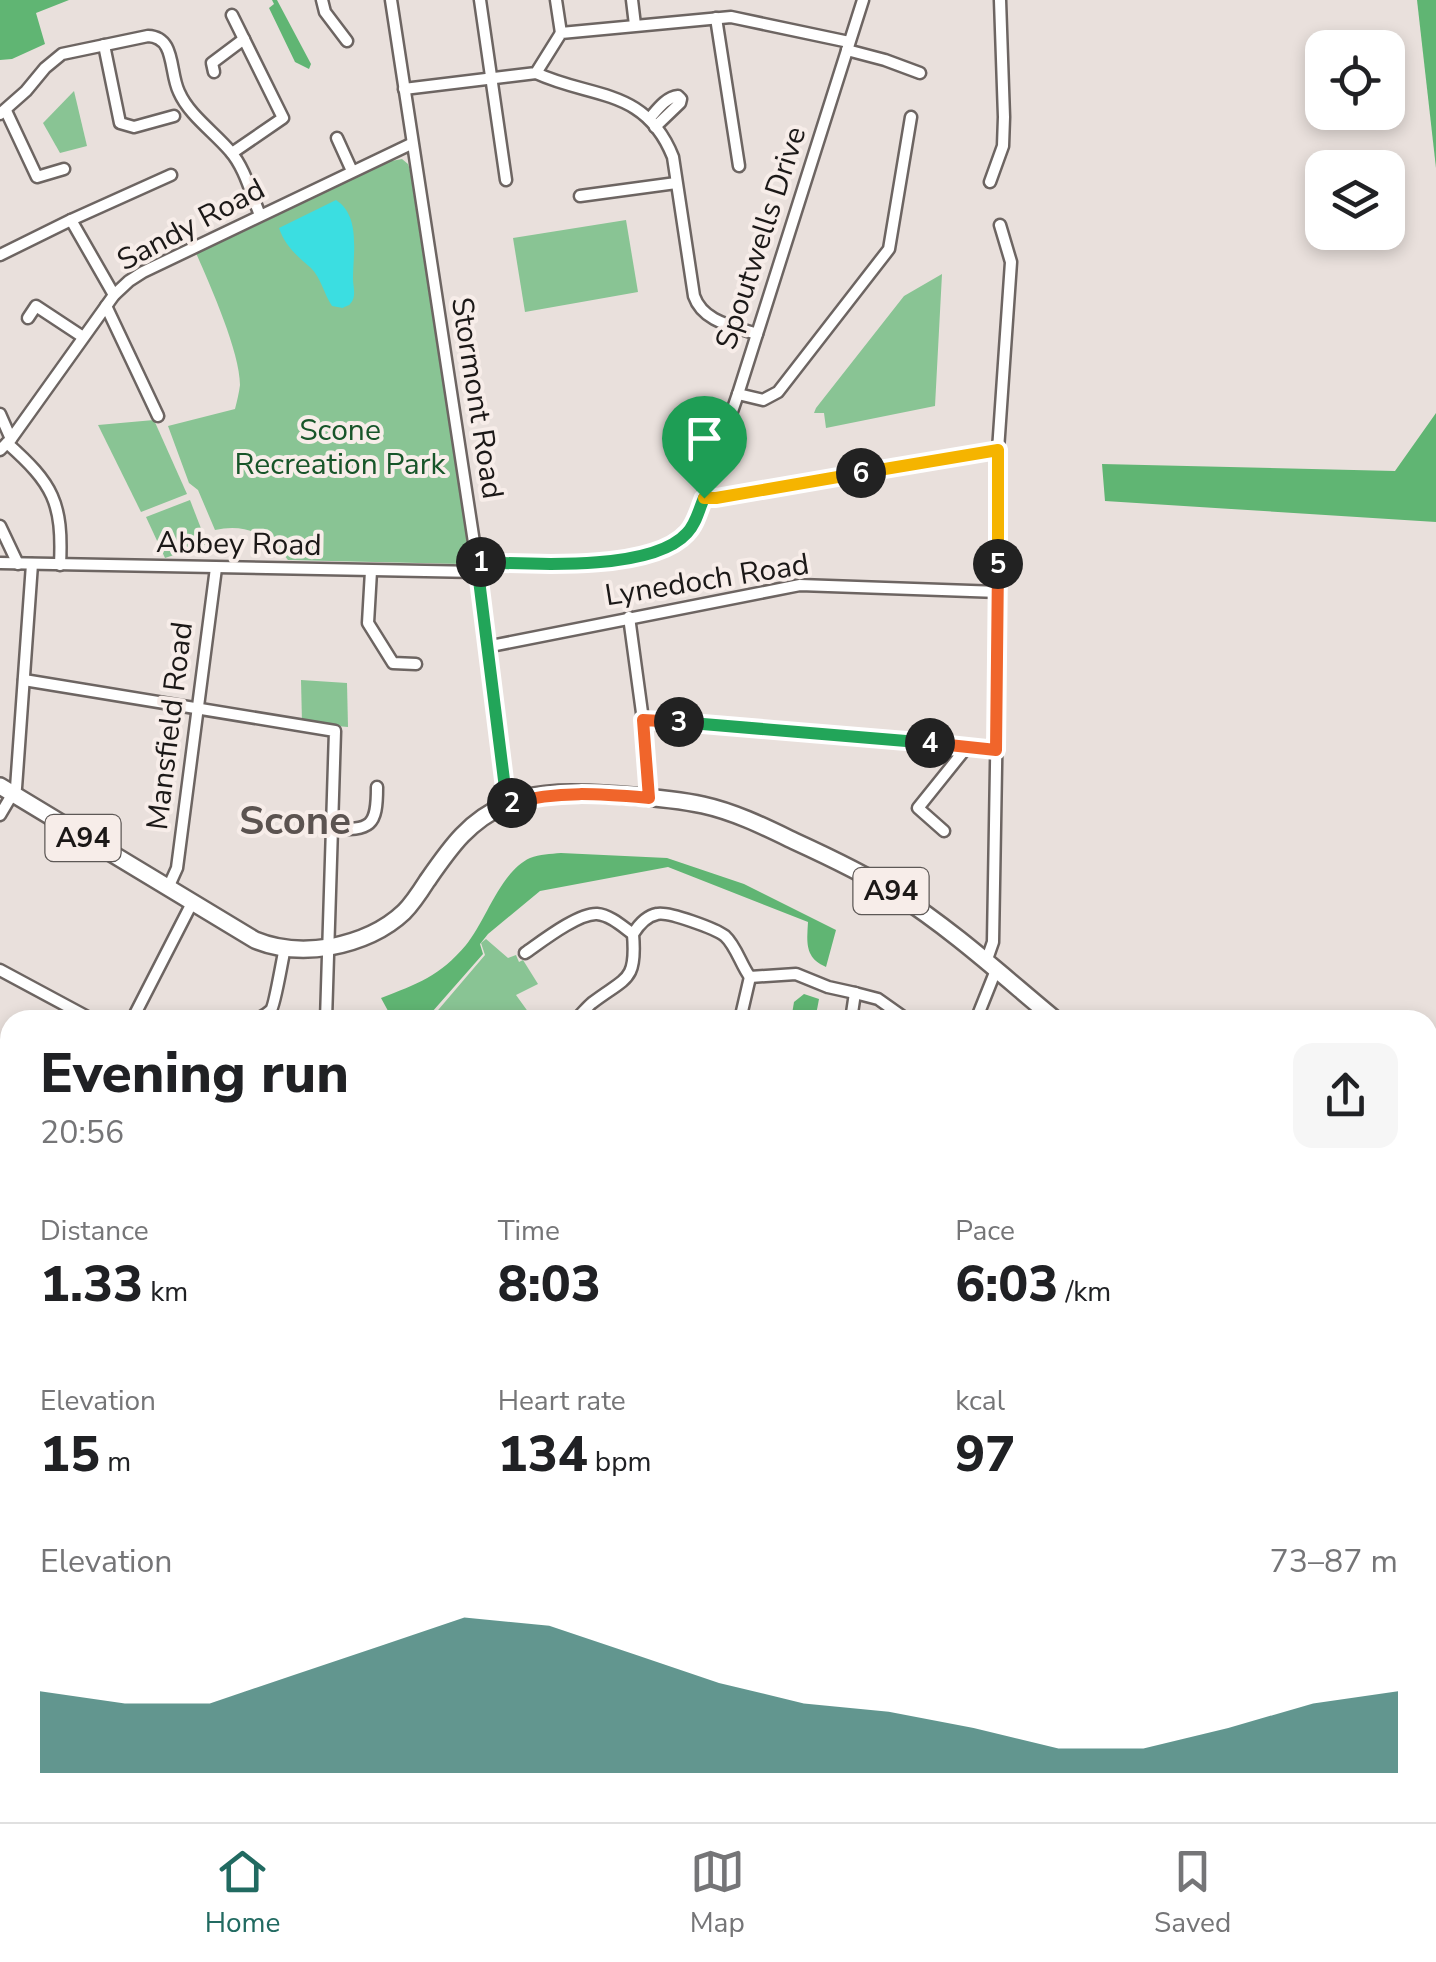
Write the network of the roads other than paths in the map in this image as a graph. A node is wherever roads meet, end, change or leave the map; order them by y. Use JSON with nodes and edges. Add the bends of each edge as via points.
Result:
{"nodes":[{"id":1,"x":322,"y":0,"type":"edge"},
{"id":2,"x":391,"y":0,"type":"edge"},
{"id":3,"x":480,"y":0,"type":"edge"},
{"id":4,"x":556,"y":0,"type":"edge"},
{"id":5,"x":632,"y":0,"type":"edge"},
{"id":6,"x":863,"y":0,"type":"edge"},
{"id":7,"x":1000,"y":0,"type":"edge"},
{"id":8,"x":232,"y":14,"type":"dead end"},
{"id":9,"x":716,"y":18,"type":"junction"},
{"id":10,"x":635,"y":25,"type":"junction"},
{"id":11,"x":561,"y":33,"type":"junction"},
{"id":12,"x":244,"y":39,"type":"junction"},
{"id":13,"x":347,"y":41,"type":"dead end"},
{"id":14,"x":104,"y":45,"type":"junction"},
{"id":15,"x":848,"y":46,"type":"junction"},
{"id":16,"x":214,"y":72,"type":"dead end"},
{"id":17,"x":536,"y":72,"type":"junction"},
{"id":18,"x":920,"y":73,"type":"dead end"},
{"id":19,"x":491,"y":80,"type":"junction"},
{"id":20,"x":404,"y":89,"type":"junction"},
{"id":21,"x":3,"y":113,"type":"edge"},
{"id":22,"x":174,"y":116,"type":"dead end"},
{"id":23,"x":911,"y":117,"type":"dead end"},
{"id":24,"x":337,"y":138,"type":"dead end"},
{"id":25,"x":412,"y":144,"type":"junction"},
{"id":26,"x":232,"y":153,"type":"junction"},
{"id":27,"x":739,"y":166,"type":"dead end"},
{"id":28,"x":64,"y":169,"type":"dead end"},
{"id":29,"x":352,"y":172,"type":"junction"},
{"id":30,"x":171,"y":175,"type":"dead end"},
{"id":31,"x":506,"y":180,"type":"dead end"},
{"id":32,"x":990,"y":182,"type":"dead end"},
{"id":33,"x":676,"y":183,"type":"junction"},
{"id":34,"x":580,"y":196,"type":"dead end"},
{"id":35,"x":260,"y":215,"type":"junction"},
{"id":36,"x":71,"y":220,"type":"junction"},
{"id":37,"x":1000,"y":225,"type":"dead end"},
{"id":38,"x":0,"y":255,"type":"edge"},
{"id":39,"x":110,"y":301,"type":"junction"},
{"id":40,"x":28,"y":318,"type":"dead end"},
{"id":41,"x":757,"y":334,"type":"junction"},
{"id":42,"x":83,"y":338,"type":"junction"},
{"id":43,"x":738,"y":394,"type":"junction"},
{"id":44,"x":0,"y":414,"type":"edge"},
{"id":45,"x":158,"y":416,"type":"dead end"},
{"id":46,"x":6,"y":444,"type":"edge"},
{"id":47,"x":998,"y":450,"type":"junction"},
{"id":48,"x":704,"y":498,"type":"junction"},
{"id":49,"x":0,"y":526,"type":"edge"},
{"id":50,"x":0,"y":563,"type":"edge"},
{"id":51,"x":18,"y":564,"type":"junction"},
{"id":52,"x":32,"y":564,"type":"junction"},
{"id":53,"x":60,"y":565,"type":"junction"},
{"id":54,"x":478,"y":567,"type":"junction"},
{"id":55,"x":216,"y":568,"type":"junction"},
{"id":56,"x":371,"y":571,"type":"junction"},
{"id":57,"x":999,"y":592,"type":"junction"},
{"id":58,"x":629,"y":617,"type":"junction"},
{"id":59,"x":486,"y":647,"type":"junction"},
{"id":60,"x":416,"y":664,"type":"dead end"},
{"id":61,"x":24,"y":680,"type":"junction"},
{"id":62,"x":197,"y":708,"type":"junction"},
{"id":63,"x":643,"y":720,"type":"junction"},
{"id":64,"x":967,"y":748,"type":"junction"},
{"id":65,"x":996,"y":750,"type":"junction"},
{"id":66,"x":377,"y":787,"type":"dead end"},
{"id":67,"x":6,"y":790,"type":"edge"},
{"id":68,"x":649,"y":798,"type":"junction"},
{"id":69,"x":507,"y":804,"type":"junction"},
{"id":70,"x":0,"y":815,"type":"edge"},
{"id":71,"x":332,"y":829,"type":"junction"},
{"id":72,"x":944,"y":831,"type":"dead end"},
{"id":73,"x":168,"y":888,"type":"junction"},
{"id":74,"x":192,"y":904,"type":"junction"},
{"id":75,"x":529,"y":933,"type":"dead end"},
{"id":76,"x":632,"y":934,"type":"junction"},
{"id":77,"x":537,"y":945,"type":"junction"},
{"id":78,"x":329,"y":947,"type":"junction"},
{"id":79,"x":284,"y":948,"type":"junction"},
{"id":80,"x":525,"y":952,"type":"dead end"},
{"id":81,"x":991,"y":966,"type":"junction"},
{"id":82,"x":0,"y":970,"type":"edge"},
{"id":83,"x":750,"y":977,"type":"junction"},
{"id":84,"x":854,"y":993,"type":"junction"},
{"id":85,"x":74,"y":1010,"type":"edge"},
{"id":86,"x":137,"y":1010,"type":"edge"},
{"id":87,"x":271,"y":1010,"type":"edge"},
{"id":88,"x":326,"y":1010,"type":"edge"},
{"id":89,"x":585,"y":1010,"type":"edge"},
{"id":90,"x":742,"y":1010,"type":"edge"},
{"id":91,"x":853,"y":1010,"type":"edge"},
{"id":92,"x":894,"y":1010,"type":"edge"},
{"id":93,"x":979,"y":1010,"type":"edge"},
{"id":94,"x":1044,"y":1010,"type":"edge"}],
"edges":[{"from":1,"to":13,"type":"street"},
{"from":2,"to":20,"type":"street","name":"Stormont Road"},
{"from":3,"to":19,"type":"street"},
{"from":4,"to":11,"type":"street"},
{"from":5,"to":10,"type":"street"},
{"from":6,"to":15,"type":"street","name":"Spoutwells Drive"},
{"from":7,"to":32,"type":"street","via":[[1003,146]]},
{"from":8,"to":12,"type":"street"},
{"from":9,"to":10,"type":"street"},
{"from":9,"to":15,"type":"street"},
{"from":9,"to":27,"type":"street","via":[[740,136]]},
{"from":10,"to":11,"type":"street"},
{"from":11,"to":17,"type":"street"},
{"from":12,"to":16,"type":"street","via":[[212,63]]},
{"from":12,"to":26,"type":"street","via":[[283,118]]},
{"from":14,"to":21,"type":"street","via":[[62,54]]},
{"from":14,"to":22,"type":"street","via":[[120,123],[134,127]]},
{"from":14,"to":26,"type":"street","via":[[162,39],[179,94]]},
{"from":15,"to":18,"type":"street"},
{"from":15,"to":41,"type":"street","name":"Spoutwells Drive"},
{"from":17,"to":19,"type":"street"},
{"from":17,"to":33,"type":"street","via":[[637,109],[668,145]]},
{"from":19,"to":20,"type":"street"},
{"from":19,"to":31,"type":"street"},
{"from":20,"to":25,"type":"street","name":"Stormont Road"},
{"from":21,"to":28,"type":"street","via":[[37,177]]},
{"from":23,"to":43,"type":"street","via":[[890,249],[778,392],[763,400]]},
{"from":24,"to":29,"type":"street"},
{"from":25,"to":29,"type":"street","name":"Sandy Road"},
{"from":25,"to":54,"type":"street","name":"Stormont Road"},
{"from":26,"to":35,"type":"street"},
{"from":29,"to":35,"type":"street","name":"Sandy Road"},
{"from":30,"to":36,"type":"street"},
{"from":33,"to":34,"type":"street"},
{"from":33,"to":41,"type":"street","via":[[697,305],[707,316]]},
{"from":35,"to":39,"type":"street","name":"Sandy Road","via":[[143,272]]},
{"from":36,"to":38,"type":"street"},
{"from":36,"to":39,"type":"street"},
{"from":37,"to":47,"type":"street","via":[[1011,262]]},
{"from":39,"to":42,"type":"street","name":"Sandy Road"},
{"from":39,"to":45,"type":"street"},
{"from":40,"to":42,"type":"street","via":[[36,306]]},
{"from":41,"to":43,"type":"street","name":"Spoutwells Drive"},
{"from":42,"to":46,"type":"street","name":"Sandy Road"},
{"from":43,"to":48,"type":"street","name":"Spoutwells Drive"},
{"from":44,"to":46,"type":"street"},
{"from":46,"to":53,"type":"street","via":[[52,494],[61,526]]},
{"from":47,"to":48,"type":"street"},
{"from":47,"to":57,"type":"street"},
{"from":48,"to":54,"type":"street","name":"Spoutwells Drive","via":[[690,530],[660,550],[564,566]]},
{"from":49,"to":51,"type":"street"},
{"from":50,"to":51,"type":"street","name":"Abbey Road"},
{"from":51,"to":52,"type":"street","name":"Abbey Road"},
{"from":52,"to":53,"type":"street","name":"Abbey Road"},
{"from":52,"to":61,"type":"street"},
{"from":53,"to":55,"type":"street","name":"Abbey Road"},
{"from":54,"to":56,"type":"street","name":"Abbey Road"},
{"from":54,"to":59,"type":"street","name":"Stormont Road"},
{"from":55,"to":56,"type":"street","name":"Abbey Road"},
{"from":55,"to":62,"type":"street","name":"Mansfield Road"},
{"from":56,"to":60,"type":"street","via":[[368,623],[393,664]]},
{"from":57,"to":58,"type":"street","name":"Lynedoch Road","via":[[800,585]]},
{"from":57,"to":65,"type":"street"},
{"from":58,"to":59,"type":"street","name":"Lynedoch Road"},
{"from":58,"to":63,"type":"street"},
{"from":59,"to":69,"type":"street","name":"Stormont Road"},
{"from":61,"to":62,"type":"street"},
{"from":61,"to":67,"type":"street","via":[[16,788]]},
{"from":62,"to":71,"type":"street","via":[[335,731]]},
{"from":62,"to":73,"type":"street","name":"Mansfield Road","via":[[178,868]]},
{"from":63,"to":64,"type":"street"},
{"from":63,"to":68,"type":"street"},
{"from":64,"to":65,"type":"street"},
{"from":64,"to":72,"type":"street","via":[[918,808]]},
{"from":65,"to":81,"type":"street"},
{"from":66,"to":71,"type":"street","via":[[369,824]]},
{"from":67,"to":70,"type":"street"},
{"from":67,"to":73,"type":"main road","number":"A94"},
{"from":68,"to":69,"type":"main road","number":"A94","via":[[561,794]]},
{"from":68,"to":81,"type":"main road","number":"A94","via":[[732,813],[830,858],[914,906]]},
{"from":69,"to":78,"type":"main road","number":"A94","via":[[456,840],[394,920]]},
{"from":71,"to":78,"type":"street"},
{"from":73,"to":74,"type":"main road","number":"A94"},
{"from":74,"to":79,"type":"main road","number":"A94"},
{"from":74,"to":86,"type":"street"},
{"from":75,"to":77,"type":"street"},
{"from":76,"to":77,"type":"street","via":[[597,914]]},
{"from":76,"to":83,"type":"street","via":[[658,913],[717,931],[729,939]]},
{"from":76,"to":89,"type":"street","via":[[631,973]]},
{"from":77,"to":80,"type":"street"},
{"from":78,"to":79,"type":"main road","number":"A94"},
{"from":78,"to":88,"type":"street"},
{"from":79,"to":87,"type":"street"},
{"from":81,"to":93,"type":"street"},
{"from":81,"to":94,"type":"main road","number":"A94"},
{"from":82,"to":85,"type":"street"},
{"from":83,"to":84,"type":"street","via":[[796,974]]},
{"from":83,"to":90,"type":"street"},
{"from":84,"to":91,"type":"street"},
{"from":84,"to":92,"type":"street"}]}
